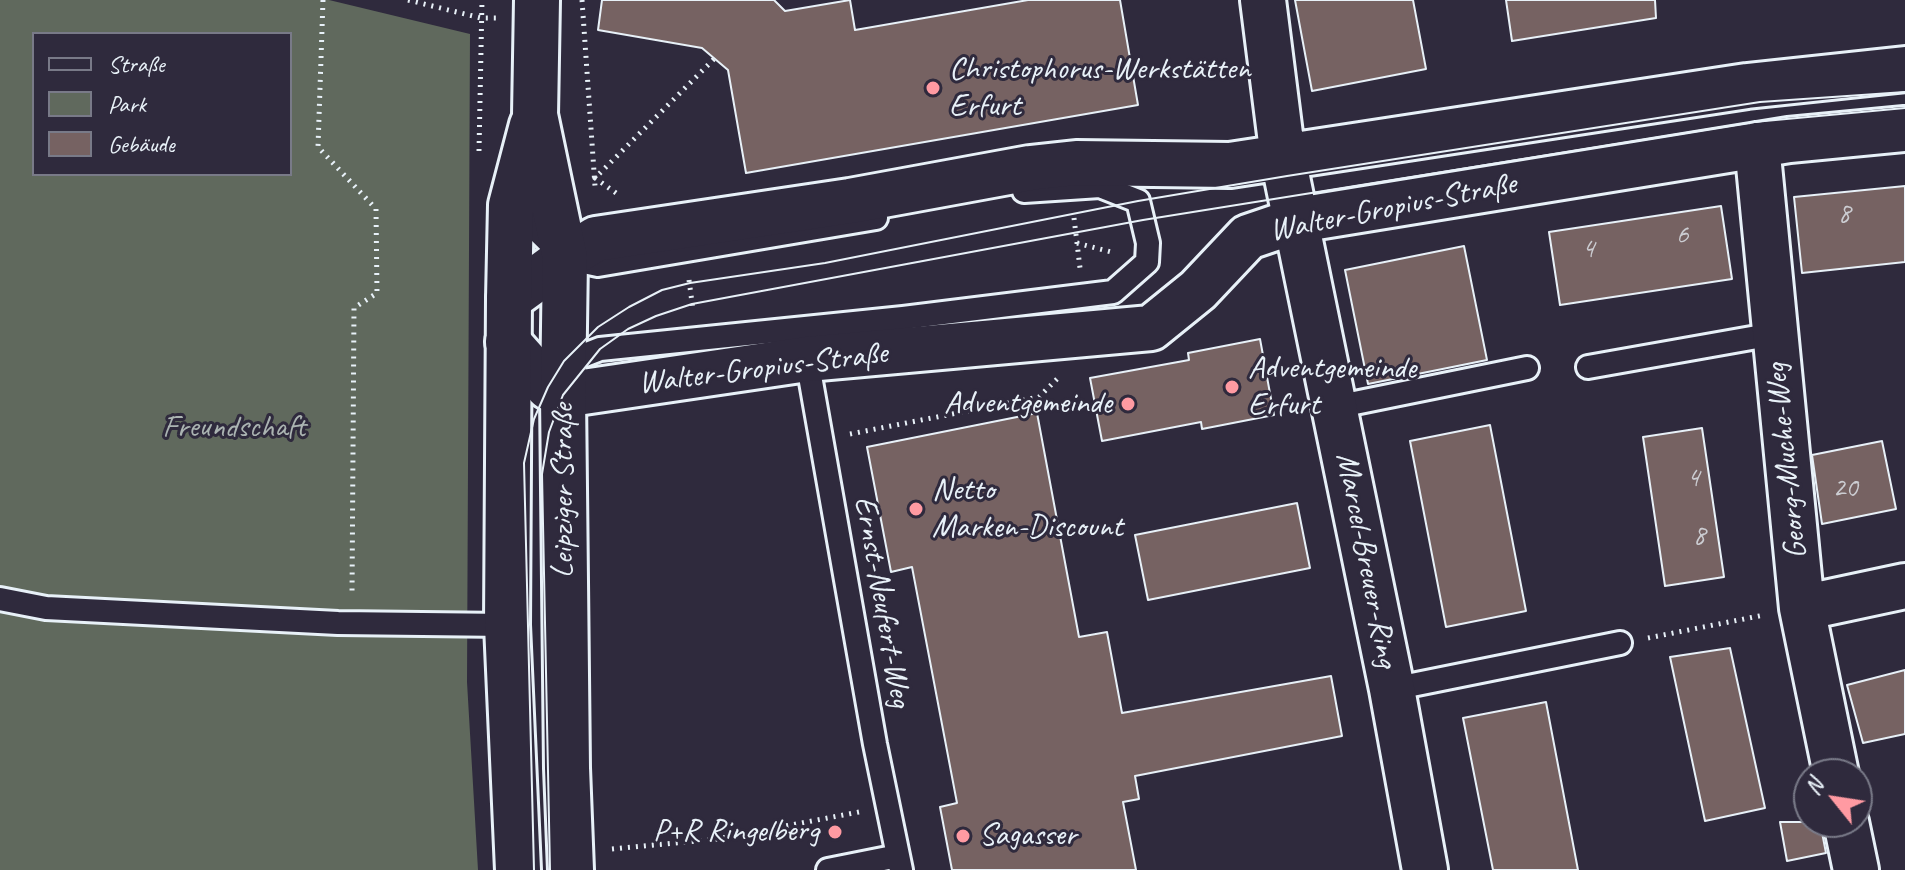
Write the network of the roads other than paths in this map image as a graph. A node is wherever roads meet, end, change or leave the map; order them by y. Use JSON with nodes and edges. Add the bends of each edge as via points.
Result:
{"nodes":[{"id":1,"x":1263,"y":0,"type":"edge"},
{"id":2,"x":537,"y":9,"type":"edge"},
{"id":3,"x":1905,"y":69,"type":"edge"},
{"id":4,"x":535,"y":115,"type":"junction"},
{"id":5,"x":1905,"y":129,"type":"edge"},
{"id":6,"x":1757,"y":145,"type":"junction"},
{"id":7,"x":1283,"y":158,"type":"junction"},
{"id":8,"x":1009,"y":194,"type":"dead end"},
{"id":9,"x":511,"y":205,"type":"junction"},
{"id":10,"x":899,"y":214,"type":"dead end"},
{"id":11,"x":1298,"y":220,"type":"junction"},
{"id":12,"x":581,"y":248,"type":"junction"},
{"id":13,"x":509,"y":299,"type":"junction"},
{"id":14,"x":1774,"y":334,"type":"junction"},
{"id":15,"x":508,"y":342,"type":"junction"},
{"id":16,"x":807,"y":359,"type":"junction"},
{"id":17,"x":1588,"y":367,"type":"dead end"},
{"id":18,"x":1527,"y":368,"type":"dead end"},
{"id":19,"x":556,"y":378,"type":"junction"},
{"id":20,"x":1335,"y":407,"type":"junction"},
{"id":21,"x":508,"y":414,"type":"junction"},
{"id":22,"x":1905,"y":586,"type":"edge"},
{"id":23,"x":0,"y":599,"type":"edge"},
{"id":24,"x":1802,"y":608,"type":"junction"},
{"id":25,"x":507,"y":625,"type":"junction"},
{"id":26,"x":1620,"y":643,"type":"road end"},
{"id":27,"x":1392,"y":689,"type":"junction"},
{"id":28,"x":1833,"y":758,"type":"edge"},
{"id":29,"x":1849,"y":838,"type":"edge"},
{"id":30,"x":900,"y":863,"type":"edge"},
{"id":31,"x":518,"y":870,"type":"edge"},
{"id":32,"x":571,"y":870,"type":"edge"},
{"id":33,"x":828,"y":870,"type":"edge"},
{"id":34,"x":1425,"y":870,"type":"edge"},
{"id":35,"x":1856,"y":870,"type":"edge"}],
"edges":[{"from":1,"to":7,"type":"street","name":"Marcel-Breuer-Ring"},
{"from":2,"to":4,"type":"street","name":"Leipziger Straße"},
{"from":3,"to":7,"type":"street","name":"Walter-Gropius-Straße","via":[[1747,86]]},
{"from":4,"to":9,"type":"street","name":"Leipziger Straße"},
{"from":4,"to":12,"type":"street","name":"Leipziger Straße"},
{"from":5,"to":6,"type":"street","name":"Walter-Gropius-Straße"},
{"from":6,"to":11,"type":"street","name":"Walter-Gropius-Straße"},
{"from":6,"to":14,"type":"street","name":"Georg-Muche-Weg"},
{"from":7,"to":11,"type":"street","name":"Marcel-Breuer-Ring"},
{"from":7,"to":12,"type":"street","name":"Walter-Gropius-Straße","via":[[1230,165],[1076,163],[1030,168]]},
{"from":8,"to":19,"type":"lane","via":[[1100,186],[1138,201],[1147,262],[1113,292],[600,349]]},
{"from":9,"to":12,"type":"lane"},
{"from":9,"to":13,"type":"street","name":"Leipziger Straße"},
{"from":10,"to":12,"type":"lane","via":[[598,265]]},
{"from":11,"to":16,"type":"street","name":"Walter-Gropius-Straße","via":[[1248,237],[1198,290],[1151,328]]},
{"from":11,"to":20,"type":"street","name":"Marcel-Breuer-Ring"},
{"from":12,"to":13,"type":"street","name":"Walter-Gropius-Straße"},
{"from":12,"to":19,"type":"street","name":"Leipziger Straße"},
{"from":13,"to":15,"type":"street","name":"Leipziger Straße"},
{"from":14,"to":17,"type":"lane"},
{"from":14,"to":24,"type":"street","name":"Georg-Muche-Weg"},
{"from":15,"to":19,"type":"street"},
{"from":15,"to":21,"type":"street","name":"Leipziger Straße"},
{"from":16,"to":19,"type":"street","name":"Walter-Gropius-Straße"},
{"from":16,"to":30,"type":"lane","name":"Ernst-Neufert-Weg"},
{"from":18,"to":20,"type":"lane"},
{"from":19,"to":21,"type":"lane"},
{"from":19,"to":32,"type":"street","name":"Leipziger Straße"},
{"from":20,"to":27,"type":"street","name":"Marcel-Breuer-Ring"},
{"from":21,"to":25,"type":"street","name":"Leipziger Straße"},
{"from":22,"to":24,"type":"street"},
{"from":23,"to":25,"type":"lane","via":[[46,608]]},
{"from":24,"to":28,"type":"street","name":"Georg-Muche-Weg"},
{"from":25,"to":31,"type":"street","name":"Leipziger Straße"},
{"from":26,"to":27,"type":"lane"},
{"from":27,"to":34,"type":"street","name":"Marcel-Breuer-Ring"},
{"from":29,"to":35,"type":"street"},
{"from":30,"to":33,"type":"lane","name":"Ernst-Neufert-Weg"}]}
